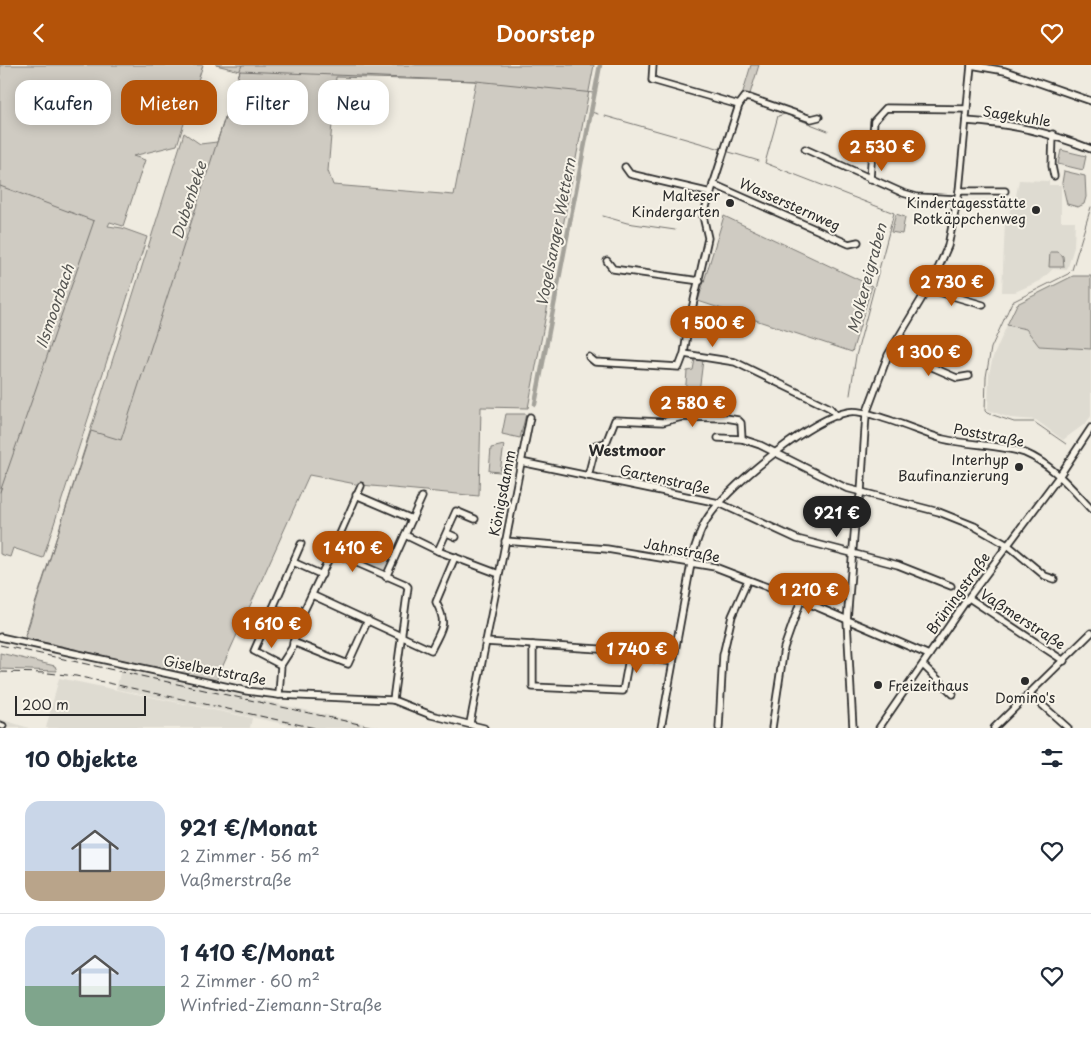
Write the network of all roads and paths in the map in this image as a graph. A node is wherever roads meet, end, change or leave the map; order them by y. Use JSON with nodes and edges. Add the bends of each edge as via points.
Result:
{"nodes":[{"id":1,"x":653,"y":65,"type":"edge"},
{"id":2,"x":971,"y":65,"type":"edge"},
{"id":3,"x":1091,"y":101,"type":"edge"},
{"id":4,"x":739,"y":105,"type":"junction"},
{"id":5,"x":967,"y":109,"type":"junction"},
{"id":6,"x":819,"y":117,"type":"dead end"},
{"id":7,"x":966,"y":121,"type":"junction"},
{"id":8,"x":1053,"y":134,"type":"junction"},
{"id":9,"x":805,"y":149,"type":"dead end"},
{"id":10,"x":1091,"y":149,"type":"edge"},
{"id":11,"x":626,"y":167,"type":"dead end"},
{"id":12,"x":1054,"y":176,"type":"dead end"},
{"id":13,"x":870,"y":179,"type":"junction"},
{"id":14,"x":713,"y":184,"type":"junction"},
{"id":15,"x":959,"y":191,"type":"junction"},
{"id":16,"x":1004,"y":191,"type":"dead end"},
{"id":17,"x":711,"y":193,"type":"junction"},
{"id":18,"x":958,"y":199,"type":"junction"},
{"id":19,"x":858,"y":242,"type":"dead end"},
{"id":20,"x":607,"y":261,"type":"dead end"},
{"id":21,"x":700,"y":281,"type":"junction"},
{"id":22,"x":929,"y":289,"type":"junction"},
{"id":23,"x":983,"y":305,"type":"dead end"},
{"id":24,"x":893,"y":350,"type":"junction"},
{"id":25,"x":684,"y":354,"type":"junction"},
{"id":26,"x":589,"y":357,"type":"dead end"},
{"id":27,"x":968,"y":376,"type":"dead end"},
{"id":28,"x":866,"y":414,"type":"junction"},
{"id":29,"x":837,"y":416,"type":"junction"},
{"id":30,"x":530,"y":417,"type":"dead end"},
{"id":31,"x":1091,"y":428,"type":"edge"},
{"id":32,"x":718,"y":438,"type":"dead end"},
{"id":33,"x":742,"y":439,"type":"junction"},
{"id":34,"x":774,"y":453,"type":"junction"},
{"id":35,"x":521,"y":462,"type":"junction"},
{"id":36,"x":1060,"y":475,"type":"junction"},
{"id":37,"x":588,"y":476,"type":"junction"},
{"id":38,"x":361,"y":486,"type":"dead end"},
{"id":39,"x":861,"y":492,"type":"junction"},
{"id":40,"x":356,"y":495,"type":"junction"},
{"id":41,"x":422,"y":497,"type":"dead end"},
{"id":42,"x":719,"y":503,"type":"junction"},
{"id":43,"x":1091,"y":509,"type":"edge"},
{"id":44,"x":412,"y":519,"type":"junction"},
{"id":45,"x":475,"y":519,"type":"dead end"},
{"id":46,"x":447,"y":533,"type":"junction"},
{"id":47,"x":405,"y":535,"type":"junction"},
{"id":48,"x":456,"y":537,"type":"dead end"},
{"id":49,"x":505,"y":541,"type":"junction"},
{"id":50,"x":301,"y":544,"type":"dead end"},
{"id":51,"x":1008,"y":546,"type":"junction"},
{"id":52,"x":438,"y":551,"type":"junction"},
{"id":53,"x":332,"y":552,"type":"junction"},
{"id":54,"x":852,"y":553,"type":"junction"},
{"id":55,"x":455,"y":557,"type":"junction"},
{"id":56,"x":293,"y":562,"type":"junction"},
{"id":57,"x":691,"y":564,"type":"junction"},
{"id":58,"x":499,"y":574,"type":"junction"},
{"id":59,"x":322,"y":575,"type":"junction"},
{"id":60,"x":386,"y":577,"type":"junction"},
{"id":61,"x":1054,"y":579,"type":"dead end"},
{"id":62,"x":748,"y":580,"type":"junction"},
{"id":63,"x":950,"y":586,"type":"dead end"},
{"id":64,"x":312,"y":595,"type":"junction"},
{"id":65,"x":969,"y":599,"type":"junction"},
{"id":66,"x":802,"y":600,"type":"junction"},
{"id":67,"x":273,"y":608,"type":"junction"},
{"id":68,"x":300,"y":619,"type":"junction"},
{"id":69,"x":368,"y":620,"type":"junction"},
{"id":70,"x":847,"y":621,"type":"junction"},
{"id":71,"x":1091,"y":633,"type":"edge"},
{"id":72,"x":0,"y":637,"type":"edge"},
{"id":73,"x":400,"y":638,"type":"junction"},
{"id":74,"x":293,"y":642,"type":"junction"},
{"id":75,"x":485,"y":643,"type":"junction"},
{"id":76,"x":533,"y":645,"type":"junction"},
{"id":77,"x":630,"y":653,"type":"junction"},
{"id":78,"x":929,"y":655,"type":"junction"},
{"id":79,"x":1064,"y":661,"type":"junction"},
{"id":80,"x":673,"y":662,"type":"junction"},
{"id":81,"x":281,"y":665,"type":"junction"},
{"id":82,"x":923,"y":665,"type":"junction"},
{"id":83,"x":953,"y":694,"type":"dead end"},
{"id":84,"x":1030,"y":694,"type":"junction"},
{"id":85,"x":279,"y":695,"type":"junction"},
{"id":86,"x":393,"y":700,"type":"junction"},
{"id":87,"x":470,"y":723,"type":"junction"},
{"id":88,"x":484,"y":728,"type":"edge"},
{"id":89,"x":661,"y":728,"type":"edge"},
{"id":90,"x":719,"y":728,"type":"edge"},
{"id":91,"x":772,"y":728,"type":"edge"},
{"id":92,"x":853,"y":728,"type":"edge"},
{"id":93,"x":879,"y":728,"type":"edge"},
{"id":94,"x":994,"y":728,"type":"edge"},
{"id":95,"x":1068,"y":728,"type":"edge"}],
"edges":[{"from":1,"to":4,"type":"street","via":[[652,79]]},
{"from":2,"to":3,"type":"street","via":[[1005,71]]},
{"from":2,"to":5,"type":"street"},
{"from":4,"to":6,"type":"street","via":[[745,97],[750,97],[811,119]]},
{"from":4,"to":14,"type":"street"},
{"from":5,"to":7,"type":"street"},
{"from":5,"to":13,"type":"street","via":[[886,108],[874,121]]},
{"from":7,"to":8,"type":"street","name":"Sagekuhle","via":[[1000,123]]},
{"from":7,"to":15,"type":"street"},
{"from":8,"to":10,"type":"street","name":"Sagekuhle"},
{"from":8,"to":12,"type":"street"},
{"from":9,"to":13,"type":"street"},
{"from":11,"to":17,"type":"street","via":[[630,174]]},
{"from":13,"to":18,"type":"street","via":[[917,197]]},
{"from":14,"to":17,"type":"street"},
{"from":14,"to":19,"type":"street","name":"Wassersternweg","via":[[849,244]]},
{"from":15,"to":16,"type":"street"},
{"from":15,"to":18,"type":"street"},
{"from":17,"to":21,"type":"street","via":[[704,213],[708,238]]},
{"from":18,"to":22,"type":"street","via":[[948,246]]},
{"from":20,"to":21,"type":"street","via":[[613,269]]},
{"from":21,"to":25,"type":"street"},
{"from":22,"to":23,"type":"street"},
{"from":22,"to":24,"type":"street"},
{"from":24,"to":27,"type":"street","via":[[957,378]]},
{"from":24,"to":28,"type":"street","via":[[888,355]]},
{"from":25,"to":26,"type":"street","via":[[679,367],[595,362]]},
{"from":25,"to":29,"type":"street","via":[[735,362],[830,408]]},
{"from":28,"to":29,"type":"street","name":"Gartenstraße","via":[[849,412]]},
{"from":28,"to":36,"type":"street","name":"Poststraße","via":[[944,439],[1025,453]]},
{"from":28,"to":39,"type":"street"},
{"from":29,"to":34,"type":"street","name":"Gartenstraße"},
{"from":30,"to":35,"type":"street","name":"Königsdamm"},
{"from":31,"to":36,"type":"street","name":"Brüningstraße"},
{"from":32,"to":33,"type":"street"},
{"from":33,"to":34,"type":"street"},
{"from":33,"to":37,"type":"street","via":[[741,423],[726,418],[686,417],[663,422],[615,420],[606,443],[596,445]]},
{"from":34,"to":39,"type":"street","via":[[846,489]]},
{"from":34,"to":42,"type":"street","name":"Gartenstraße"},
{"from":35,"to":37,"type":"street","name":"Gartenstraße"},
{"from":35,"to":49,"type":"street","name":"Königsdamm"},
{"from":36,"to":43,"type":"street","name":"Poststraße"},
{"from":36,"to":51,"type":"street","name":"Brüningstraße"},
{"from":37,"to":42,"type":"street","name":"Gartenstraße"},
{"from":38,"to":40,"type":"street"},
{"from":39,"to":51,"type":"street","via":[[939,512],[974,526]]},
{"from":39,"to":54,"type":"street"},
{"from":40,"to":44,"type":"street"},
{"from":40,"to":53,"type":"street"},
{"from":41,"to":44,"type":"street"},
{"from":42,"to":54,"type":"street","via":[[797,539]]},
{"from":42,"to":57,"type":"street","via":[[701,529]]},
{"from":44,"to":47,"type":"street"},
{"from":45,"to":46,"type":"street","via":[[456,511]]},
{"from":46,"to":48,"type":"street"},
{"from":46,"to":52,"type":"street"},
{"from":47,"to":52,"type":"street"},
{"from":47,"to":60,"type":"street"},
{"from":49,"to":57,"type":"street","name":"Jahnstraße","via":[[607,549]]},
{"from":49,"to":58,"type":"street","name":"Königsdamm"},
{"from":50,"to":56,"type":"street"},
{"from":51,"to":61,"type":"street","via":[[1045,576]]},
{"from":51,"to":65,"type":"street","name":"Brüningstraße"},
{"from":52,"to":55,"type":"street"},
{"from":53,"to":59,"type":"street"},
{"from":53,"to":60,"type":"street"},
{"from":54,"to":63,"type":"street","via":[[898,565]]},
{"from":54,"to":70,"type":"street"},
{"from":55,"to":58,"type":"street"},
{"from":55,"to":73,"type":"street","via":[[436,602],[444,614],[431,650]]},
{"from":56,"to":59,"type":"street"},
{"from":56,"to":67,"type":"street"},
{"from":57,"to":62,"type":"street","name":"Jahnstraße","via":[[715,567]]},
{"from":57,"to":80,"type":"street"},
{"from":58,"to":75,"type":"street","name":"Königsdamm"},
{"from":59,"to":64,"type":"street"},
{"from":60,"to":73,"type":"street","via":[[408,587]]},
{"from":62,"to":66,"type":"street","name":"Jahnstraße"},
{"from":62,"to":90,"type":"street","via":[[732,616],[723,655]]},
{"from":64,"to":68,"type":"street"},
{"from":64,"to":69,"type":"street"},
{"from":65,"to":78,"type":"street","name":"Brüningstraße"},
{"from":65,"to":79,"type":"street","name":"Vaßmerstraße"},
{"from":66,"to":70,"type":"street","name":"Jahnstraße"},
{"from":66,"to":91,"type":"street","via":[[784,648]]},
{"from":67,"to":68,"type":"street"},
{"from":67,"to":81,"type":"street","via":[[254,651]]},
{"from":68,"to":74,"type":"street"},
{"from":69,"to":73,"type":"street"},
{"from":69,"to":74,"type":"street","via":[[348,664]]},
{"from":70,"to":78,"type":"street","name":"Jahnstraße"},
{"from":70,"to":92,"type":"street"},
{"from":71,"to":79,"type":"street"},
{"from":72,"to":85,"type":"street","name":"Giselbertstraße","via":[[247,691]]},
{"from":73,"to":86,"type":"street"},
{"from":74,"to":81,"type":"street"},
{"from":75,"to":76,"type":"street"},
{"from":75,"to":87,"type":"street","name":"Königsdamm"},
{"from":76,"to":77,"type":"street"},
{"from":76,"to":77,"type":"street","via":[[533,687],[623,691]]},
{"from":77,"to":80,"type":"street"},
{"from":78,"to":82,"type":"street","name":"Brüningstraße"},
{"from":79,"to":84,"type":"street"},
{"from":80,"to":89,"type":"street"},
{"from":81,"to":85,"type":"street"},
{"from":82,"to":83,"type":"street"},
{"from":82,"to":93,"type":"street","name":"Brüningstraße"},
{"from":84,"to":94,"type":"street"},
{"from":84,"to":95,"type":"street"},
{"from":85,"to":86,"type":"street","name":"Giselbertstraße"},
{"from":86,"to":87,"type":"street","name":"Giselbertstraße","via":[[431,715]]},
{"from":87,"to":88,"type":"street","name":"Giselbertstraße"}]}
